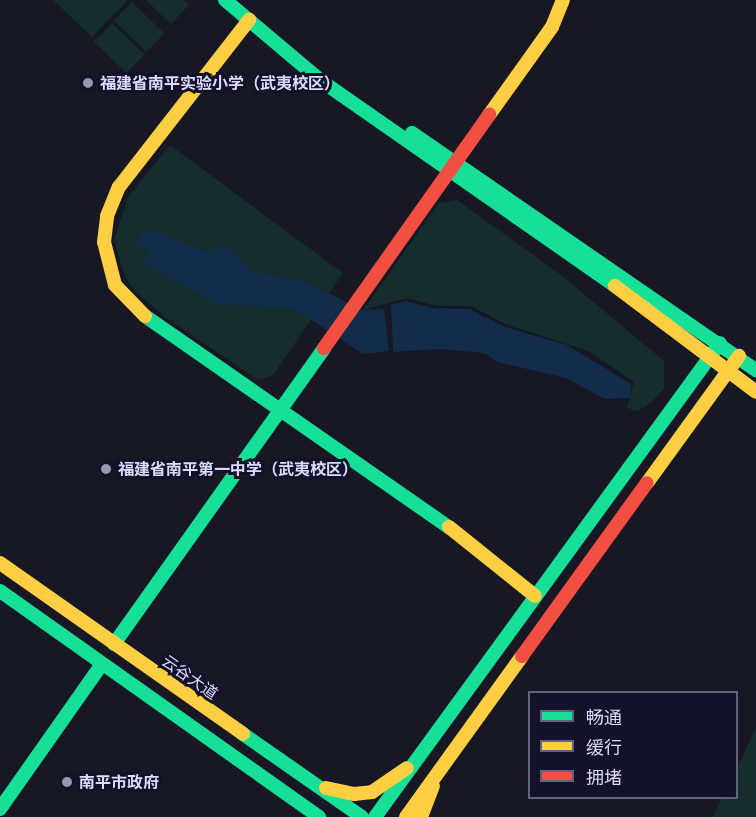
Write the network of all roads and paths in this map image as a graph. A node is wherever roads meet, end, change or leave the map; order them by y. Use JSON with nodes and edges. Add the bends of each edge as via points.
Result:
{"nodes":[{"id":1,"x":225,"y":0,"type":"edge"},
{"id":2,"x":238,"y":0,"type":"edge"},
{"id":3,"x":555,"y":0,"type":"edge"},
{"id":4,"x":563,"y":0,"type":"edge"},
{"id":5,"x":249,"y":20,"type":"junction"},
{"id":6,"x":449,"y":165,"type":"junction"},
{"id":7,"x":720,"y":343,"type":"junction"},
{"id":8,"x":739,"y":356,"type":"junction"},
{"id":9,"x":710,"y":357,"type":"junction"},
{"id":10,"x":756,"y":370,"type":"edge"},
{"id":11,"x":729,"y":371,"type":"junction"},
{"id":12,"x":756,"y":392,"type":"edge"},
{"id":13,"x":278,"y":407,"type":"junction"},
{"id":14,"x":0,"y":563,"type":"edge"},
{"id":15,"x":0,"y":591,"type":"edge"},
{"id":16,"x":535,"y":596,"type":"junction"},
{"id":17,"x":112,"y":642,"type":"junction"},
{"id":18,"x":99,"y":661,"type":"junction"},
{"id":19,"x":418,"y":759,"type":"junction"},
{"id":20,"x":442,"y":767,"type":"junction"},
{"id":21,"x":316,"y":785,"type":"junction"},
{"id":22,"x":0,"y":798,"type":"edge"},
{"id":23,"x":303,"y":806,"type":"junction"},
{"id":24,"x":0,"y":809,"type":"edge"},
{"id":25,"x":312,"y":817,"type":"edge"},
{"id":26,"x":319,"y":817,"type":"edge"},
{"id":27,"x":362,"y":817,"type":"edge"},
{"id":28,"x":375,"y":817,"type":"edge"},
{"id":29,"x":406,"y":817,"type":"edge"},
{"id":30,"x":421,"y":817,"type":"edge"}],
"edges":[{"from":1,"to":5,"type":"main road"},
{"from":2,"to":6,"type":"main road","via":[[321,70]]},
{"from":3,"to":6,"type":"main road","via":[[546,22]]},
{"from":4,"to":6,"type":"main road","via":[[552,27]]},
{"from":5,"to":6,"type":"main road","via":[[320,80]]},
{"from":5,"to":13,"type":"main road","via":[[118,187],[107,216],[104,242],[115,285],[140,313]]},
{"from":6,"to":7,"type":"main road"},
{"from":6,"to":9,"type":"main road"},
{"from":6,"to":13,"type":"main road"},
{"from":7,"to":8,"type":"main road"},
{"from":7,"to":9,"type":"main road"},
{"from":8,"to":10,"type":"main road"},
{"from":8,"to":11,"type":"main road"},
{"from":9,"to":11,"type":"main road"},
{"from":9,"to":16,"type":"main road"},
{"from":11,"to":12,"type":"main road"},
{"from":11,"to":20,"type":"main road"},
{"from":13,"to":16,"type":"main road","via":[[428,510]]},
{"from":13,"to":17,"type":"main road"},
{"from":14,"to":17,"type":"main road","name":"云谷大道"},
{"from":15,"to":18,"type":"main road"},
{"from":16,"to":19,"type":"main road"},
{"from":17,"to":21,"type":"main road","name":"云谷大道"},
{"from":18,"to":22,"type":"main road"},
{"from":18,"to":23,"type":"main road"},
{"from":18,"to":24,"type":"main road"},
{"from":19,"to":21,"type":"main road","via":[[372,792],[354,795]]},
{"from":19,"to":28,"type":"main road"},
{"from":20,"to":29,"type":"main road"},
{"from":20,"to":30,"type":"main road"},
{"from":21,"to":27,"type":"main road","name":"云谷大道"},
{"from":23,"to":25,"type":"main road"},
{"from":23,"to":26,"type":"main road"}]}
